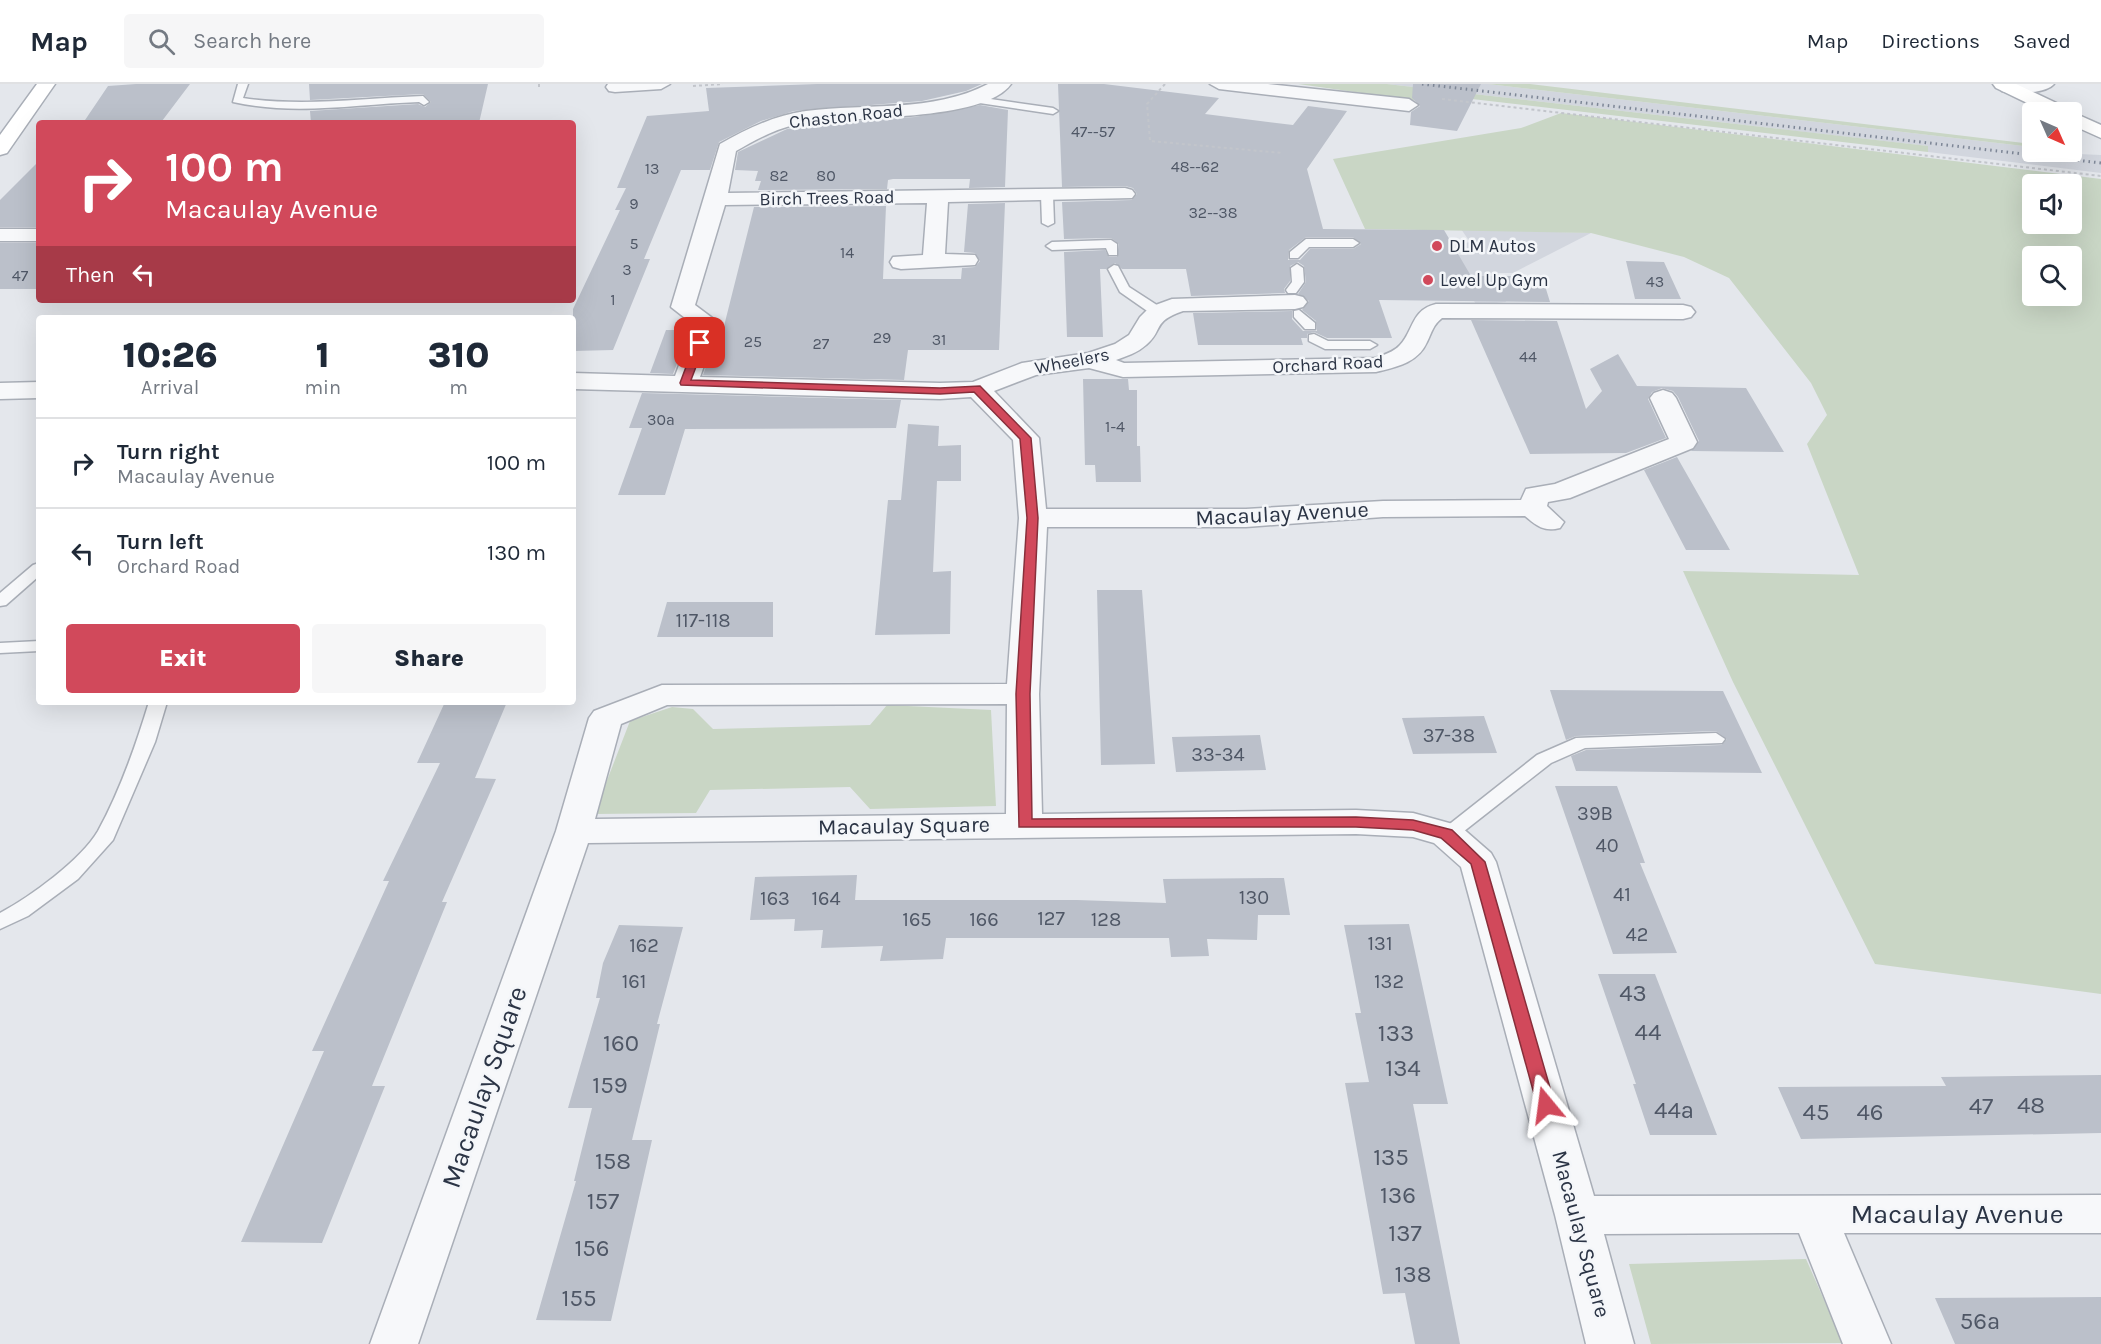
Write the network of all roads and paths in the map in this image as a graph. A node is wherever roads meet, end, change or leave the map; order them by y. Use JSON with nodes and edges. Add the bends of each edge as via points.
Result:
{"nodes":[{"id":1,"x":47,"y":84,"type":"edge"},
{"id":2,"x":243,"y":84,"type":"edge"},
{"id":3,"x":539,"y":84,"type":"edge"},
{"id":4,"x":1002,"y":84,"type":"edge"},
{"id":5,"x":1164,"y":84,"type":"edge"},
{"id":6,"x":1218,"y":84,"type":"edge"},
{"id":7,"x":2046,"y":84,"type":"edge"},
{"id":8,"x":2006,"y":86,"type":"edge"},
{"id":9,"x":615,"y":87,"type":"dead end"},
{"id":10,"x":666,"y":89,"type":"edge"},
{"id":11,"x":539,"y":90,"type":"dead end"},
{"id":12,"x":970,"y":99,"type":"junction"},
{"id":13,"x":424,"y":102,"type":"dead end"},
{"id":14,"x":2039,"y":102,"type":"edge"},
{"id":15,"x":1408,"y":105,"type":"joint"},
{"id":16,"x":1053,"y":111,"type":"dead end"},
{"id":17,"x":2082,"y":123,"type":"edge"},
{"id":18,"x":2101,"y":132,"type":"edge"},
{"id":19,"x":0,"y":149,"type":"edge"},
{"id":20,"x":1282,"y":153,"type":"dead end"},
{"id":21,"x":2101,"y":176,"type":"edge"},
{"id":22,"x":1126,"y":194,"type":"dead end"},
{"id":23,"x":1047,"y":195,"type":"junction"},
{"id":24,"x":938,"y":197,"type":"junction"},
{"id":25,"x":716,"y":199,"type":"junction"},
{"id":26,"x":1048,"y":222,"type":"dead end"},
{"id":27,"x":0,"y":235,"type":"edge"},
{"id":28,"x":36,"y":235,"type":"edge"},
{"id":29,"x":1353,"y":243,"type":"dead end"},
{"id":30,"x":1052,"y":246,"type":"dead end"},
{"id":31,"x":1113,"y":252,"type":"dead end"},
{"id":32,"x":1293,"y":255,"type":"dead end"},
{"id":33,"x":967,"y":260,"type":"dead end"},
{"id":34,"x":933,"y":261,"type":"junction"},
{"id":35,"x":901,"y":262,"type":"dead end"},
{"id":36,"x":1114,"y":269,"type":"dead end"},
{"id":37,"x":1301,"y":306,"type":"joint"},
{"id":38,"x":1158,"y":312,"type":"junction"},
{"id":39,"x":1683,"y":312,"type":"dead end"},
{"id":40,"x":1371,"y":345,"type":"dead end"},
{"id":41,"x":1092,"y":360,"type":"junction"},
{"id":42,"x":576,"y":381,"type":"edge"},
{"id":43,"x":685,"y":383,"type":"junction"},
{"id":44,"x":977,"y":388,"type":"junction"},
{"id":45,"x":0,"y":390,"type":"edge"},
{"id":46,"x":36,"y":390,"type":"edge"},
{"id":47,"x":1663,"y":398,"type":"dead end"},
{"id":48,"x":1033,"y":518,"type":"junction"},
{"id":49,"x":36,"y":571,"type":"edge"},
{"id":50,"x":0,"y":601,"type":"edge"},
{"id":51,"x":36,"y":646,"type":"edge"},
{"id":52,"x":0,"y":648,"type":"edge"},
{"id":53,"x":1023,"y":694,"type":"junction"},
{"id":54,"x":157,"y":705,"type":"edge"},
{"id":55,"x":1716,"y":739,"type":"dead end"},
{"id":56,"x":1024,"y":824,"type":"junction"},
{"id":57,"x":574,"y":831,"type":"junction"},
{"id":58,"x":1447,"y":834,"type":"junction"},
{"id":59,"x":0,"y":922,"type":"edge"},
{"id":60,"x":1814,"y":1214,"type":"junction"},
{"id":61,"x":2101,"y":1214,"type":"edge"},
{"id":62,"x":1577,"y":1215,"type":"junction"},
{"id":63,"x":394,"y":1344,"type":"edge"},
{"id":64,"x":1610,"y":1344,"type":"edge"},
{"id":65,"x":1867,"y":1344,"type":"edge"}],
"edges":[{"from":1,"to":19,"type":"street"},
{"from":2,"to":13,"type":"lane","via":[[237,100],[249,102]]},
{"from":3,"to":11,"type":"path"},
{"from":4,"to":12,"type":"street","name":"Chaston Road"},
{"from":5,"to":20,"type":"path","via":[[1147,104],[1150,141]]},
{"from":6,"to":15,"type":"street"},
{"from":7,"to":8,"type":"street"},
{"from":8,"to":14,"type":"street"},
{"from":9,"to":10,"type":"street"},
{"from":12,"to":16,"type":"lane","name":"Chaston Road"},
{"from":12,"to":25,"type":"street","name":"Chaston Road","via":[[923,108],[802,117],[758,130],[728,148]]},
{"from":15,"to":21,"type":"path","via":[[1448,98]]},
{"from":17,"to":18,"type":"street"},
{"from":22,"to":23,"type":"street","name":"Birch Trees Road"},
{"from":23,"to":24,"type":"street","name":"Birch Trees Road"},
{"from":23,"to":26,"type":"lane"},
{"from":24,"to":25,"type":"street","name":"Birch Trees Road"},
{"from":24,"to":34,"type":"street"},
{"from":25,"to":43,"type":"street","via":[[683,307],[707,323]]},
{"from":27,"to":28,"type":"street"},
{"from":29,"to":32,"type":"lane","via":[[1306,243]]},
{"from":30,"to":31,"type":"lane","via":[[1111,244]]},
{"from":33,"to":34,"type":"street"},
{"from":34,"to":35,"type":"street"},
{"from":36,"to":38,"type":"lane","via":[[1124,289]]},
{"from":37,"to":38,"type":"street","via":[[1180,304]]},
{"from":37,"to":40,"type":"lane","via":[[1325,345]]},
{"from":38,"to":41,"type":"street","name":"Wheelers","via":[[1139,339],[1124,349]]},
{"from":39,"to":41,"type":"street","name":"Orchard Road","via":[[1436,311],[1424,319],[1414,349],[1398,360],[1376,365],[1123,370]]},
{"from":41,"to":44,"type":"street","name":"Wheelers","via":[[1031,368]]},
{"from":42,"to":43,"type":"street"},
{"from":43,"to":44,"type":"street","via":[[940,391]]},
{"from":44,"to":48,"type":"street","via":[[1026,438]]},
{"from":45,"to":46,"type":"street"},
{"from":47,"to":48,"type":"street","name":"Macaulay Avenue","via":[[1684,442],[1560,492],[1536,495],[1541,515],[1383,509],[1246,518]]},
{"from":48,"to":53,"type":"street"},
{"from":49,"to":50,"type":"lane"},
{"from":51,"to":52,"type":"lane"},
{"from":53,"to":56,"type":"street"},
{"from":53,"to":57,"type":"street","name":"Macaulay Square","via":[[662,695],[606,718]]},
{"from":54,"to":59,"type":"lane","via":[[146,742],[106,835],[71,874]]},
{"from":55,"to":58,"type":"lane","via":[[1581,742],[1544,759]]},
{"from":56,"to":57,"type":"street","name":"Macaulay Square"},
{"from":56,"to":58,"type":"street","name":"Macaulay Square","via":[[1356,822],[1413,825]]},
{"from":57,"to":63,"type":"street","name":"Macaulay Square"},
{"from":58,"to":62,"type":"street","name":"Macaulay Square","via":[[1478,862]]},
{"from":60,"to":61,"type":"street","name":"Macaulay Avenue"},
{"from":60,"to":62,"type":"street","name":"Macaulay Avenue"},
{"from":60,"to":65,"type":"street","name":"Macaulay Avenue"},
{"from":62,"to":64,"type":"street","name":"Macaulay Square"}]}
